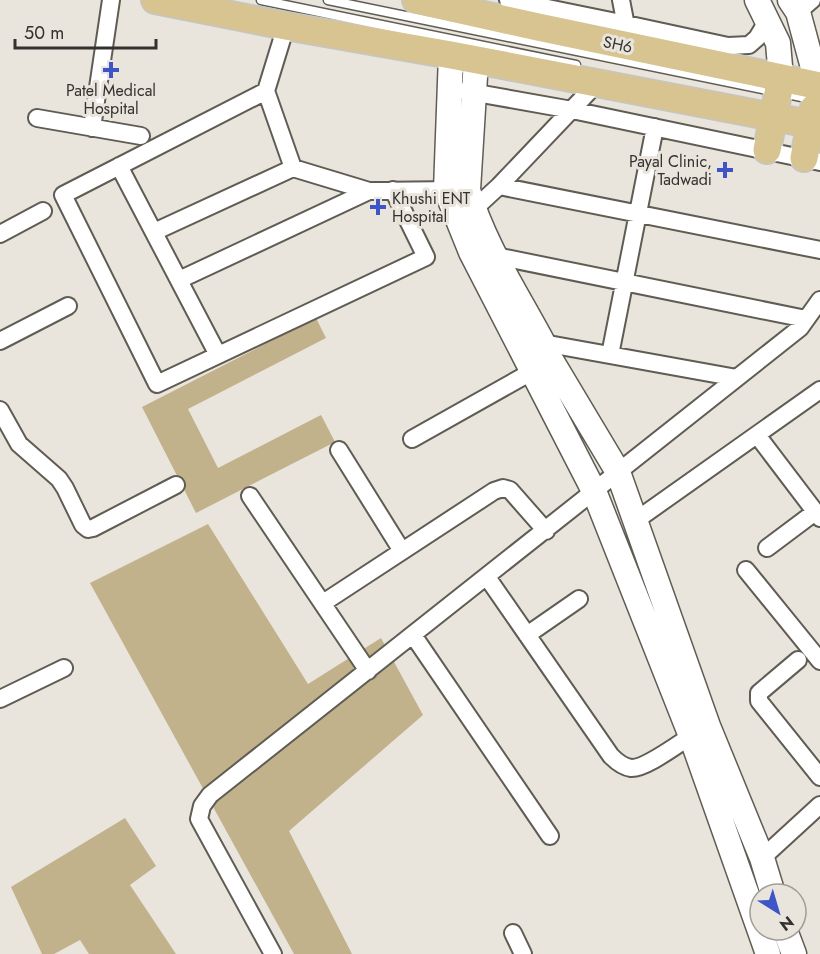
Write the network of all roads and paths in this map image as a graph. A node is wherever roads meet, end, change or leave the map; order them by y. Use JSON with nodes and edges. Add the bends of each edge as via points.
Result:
{"nodes":[{"id":1,"x":111,"y":0,"type":"edge"},
{"id":2,"x":155,"y":0,"type":"edge"},
{"id":3,"x":261,"y":0,"type":"edge"},
{"id":4,"x":328,"y":0,"type":"edge"},
{"id":5,"x":508,"y":0,"type":"edge"},
{"id":6,"x":621,"y":0,"type":"edge"},
{"id":7,"x":430,"y":2,"type":"edge"},
{"id":8,"x":535,"y":3,"type":"edge"},
{"id":9,"x":763,"y":10,"type":"edge"},
{"id":10,"x":803,"y":15,"type":"edge"},
{"id":11,"x":286,"y":26,"type":"junction"},
{"id":12,"x":628,"y":35,"type":"junction"},
{"id":13,"x":464,"y":58,"type":"junction"},
{"id":14,"x":593,"y":76,"type":"junction"},
{"id":15,"x":450,"y":87,"type":"junction"},
{"id":16,"x":266,"y":91,"type":"junction"},
{"id":17,"x":474,"y":93,"type":"junction"},
{"id":18,"x":776,"y":100,"type":"junction"},
{"id":19,"x":816,"y":107,"type":"edge"},
{"id":20,"x":572,"y":110,"type":"junction"},
{"id":21,"x":37,"y":118,"type":"dead end"},
{"id":22,"x":656,"y":127,"type":"junction"},
{"id":23,"x":92,"y":128,"type":"junction"},
{"id":24,"x":141,"y":136,"type":"dead end"},
{"id":25,"x":767,"y":150,"type":"junction"},
{"id":26,"x":812,"y":160,"type":"edge"},
{"id":27,"x":119,"y":166,"type":"junction"},
{"id":28,"x":293,"y":168,"type":"junction"},
{"id":29,"x":499,"y":186,"type":"junction"},
{"id":30,"x":393,"y":190,"type":"junction"},
{"id":31,"x":369,"y":191,"type":"junction"},
{"id":32,"x":463,"y":197,"type":"junction"},
{"id":33,"x":43,"y":211,"type":"dead end"},
{"id":34,"x":638,"y":214,"type":"junction"},
{"id":35,"x":154,"y":232,"type":"junction"},
{"id":36,"x":0,"y":234,"type":"edge"},
{"id":37,"x":820,"y":250,"type":"edge"},
{"id":38,"x":495,"y":256,"type":"junction"},
{"id":39,"x":179,"y":280,"type":"junction"},
{"id":40,"x":624,"y":282,"type":"junction"},
{"id":41,"x":820,"y":300,"type":"edge"},
{"id":42,"x":68,"y":306,"type":"dead end"},
{"id":43,"x":806,"y":319,"type":"junction"},
{"id":44,"x":0,"y":341,"type":"edge"},
{"id":45,"x":543,"y":343,"type":"junction"},
{"id":46,"x":218,"y":355,"type":"junction"},
{"id":47,"x":610,"y":355,"type":"junction"},
{"id":48,"x":533,"y":371,"type":"junction"},
{"id":49,"x":737,"y":378,"type":"junction"},
{"id":50,"x":818,"y":395,"type":"edge"},
{"id":51,"x":0,"y":410,"type":"edge"},
{"id":52,"x":758,"y":435,"type":"junction"},
{"id":53,"x":412,"y":439,"type":"dead end"},
{"id":54,"x":339,"y":450,"type":"dead end"},
{"id":55,"x":618,"y":472,"type":"junction"},
{"id":56,"x":176,"y":484,"type":"dead end"},
{"id":57,"x":594,"y":491,"type":"junction"},
{"id":58,"x":250,"y":496,"type":"dead end"},
{"id":59,"x":818,"y":515,"type":"edge"},
{"id":60,"x":635,"y":521,"type":"junction"},
{"id":61,"x":546,"y":531,"type":"junction"},
{"id":62,"x":767,"y":548,"type":"dead end"},
{"id":63,"x":402,"y":551,"type":"junction"},
{"id":64,"x":746,"y":570,"type":"dead end"},
{"id":65,"x":487,"y":577,"type":"junction"},
{"id":66,"x":579,"y":599,"type":"dead end"},
{"id":67,"x":323,"y":603,"type":"junction"},
{"id":68,"x":413,"y":635,"type":"junction"},
{"id":69,"x":527,"y":635,"type":"junction"},
{"id":70,"x":798,"y":660,"type":"dead end"},
{"id":71,"x":820,"y":661,"type":"edge"},
{"id":72,"x":64,"y":668,"type":"dead end"},
{"id":73,"x":368,"y":670,"type":"junction"},
{"id":74,"x":0,"y":699,"type":"edge"},
{"id":75,"x":691,"y":736,"type":"junction"},
{"id":76,"x":820,"y":777,"type":"edge"},
{"id":77,"x":818,"y":810,"type":"edge"},
{"id":78,"x":550,"y":836,"type":"dead end"},
{"id":79,"x":762,"y":858,"type":"junction"},
{"id":80,"x":769,"y":882,"type":"edge"},
{"id":81,"x":513,"y":933,"type":"dead end"},
{"id":82,"x":273,"y":954,"type":"edge"},
{"id":83,"x":523,"y":954,"type":"edge"},
{"id":84,"x":768,"y":954,"type":"edge"}],
"edges":[{"from":1,"to":23,"type":"street"},
{"from":2,"to":11,"type":"main road"},
{"from":3,"to":14,"type":"lane"},
{"from":4,"to":18,"type":"lane"},
{"from":5,"to":8,"type":"street"},
{"from":6,"to":12,"type":"street"},
{"from":7,"to":12,"type":"main road","name":"SH6"},
{"from":8,"to":12,"type":"street"},
{"from":9,"to":12,"type":"street","via":[[758,38],[738,47]]},
{"from":9,"to":18,"type":"street","via":[[778,43]]},
{"from":10,"to":19,"type":"street"},
{"from":11,"to":13,"type":"main road"},
{"from":11,"to":16,"type":"street"},
{"from":12,"to":18,"type":"main road","name":"SH6"},
{"from":13,"to":14,"type":"main road"},
{"from":13,"to":15,"type":"street"},
{"from":13,"to":17,"type":"street"},
{"from":14,"to":18,"type":"main road"},
{"from":14,"to":20,"type":"street"},
{"from":15,"to":17,"type":"street"},
{"from":15,"to":32,"type":"street"},
{"from":16,"to":27,"type":"street"},
{"from":16,"to":28,"type":"street"},
{"from":17,"to":20,"type":"street"},
{"from":17,"to":32,"type":"street"},
{"from":18,"to":19,"type":"main road","name":"SH6"},
{"from":18,"to":19,"type":"main road"},
{"from":18,"to":25,"type":"main road"},
{"from":19,"to":26,"type":"main road"},
{"from":20,"to":22,"type":"street"},
{"from":20,"to":29,"type":"street"},
{"from":21,"to":23,"type":"street"},
{"from":22,"to":25,"type":"street"},
{"from":22,"to":34,"type":"street"},
{"from":23,"to":24,"type":"street"},
{"from":25,"to":26,"type":"street"},
{"from":27,"to":35,"type":"street"},
{"from":27,"to":46,"type":"street","via":[[63,195],[157,384]]},
{"from":28,"to":31,"type":"street"},
{"from":28,"to":35,"type":"street"},
{"from":29,"to":32,"type":"street"},
{"from":29,"to":34,"type":"street"},
{"from":30,"to":31,"type":"street"},
{"from":30,"to":32,"type":"street"},
{"from":30,"to":46,"type":"street","via":[[426,257]]},
{"from":31,"to":39,"type":"street"},
{"from":32,"to":38,"type":"street"},
{"from":32,"to":48,"type":"street","via":[[471,252]]},
{"from":33,"to":36,"type":"street"},
{"from":34,"to":37,"type":"street"},
{"from":34,"to":40,"type":"street"},
{"from":35,"to":39,"type":"street"},
{"from":38,"to":40,"type":"street"},
{"from":38,"to":45,"type":"street"},
{"from":39,"to":46,"type":"street"},
{"from":40,"to":43,"type":"street"},
{"from":40,"to":47,"type":"street"},
{"from":41,"to":43,"type":"street"},
{"from":42,"to":44,"type":"street"},
{"from":43,"to":49,"type":"street"},
{"from":45,"to":47,"type":"street"},
{"from":45,"to":55,"type":"street"},
{"from":47,"to":49,"type":"street"},
{"from":48,"to":53,"type":"street"},
{"from":48,"to":57,"type":"street"},
{"from":49,"to":55,"type":"street"},
{"from":50,"to":52,"type":"street"},
{"from":51,"to":56,"type":"street","via":[[19,444],[59,479],[88,529]]},
{"from":52,"to":59,"type":"street"},
{"from":52,"to":60,"type":"street"},
{"from":54,"to":63,"type":"street"},
{"from":55,"to":57,"type":"street"},
{"from":55,"to":60,"type":"street"},
{"from":57,"to":61,"type":"street"},
{"from":57,"to":75,"type":"street"},
{"from":58,"to":67,"type":"street"},
{"from":59,"to":62,"type":"street"},
{"from":60,"to":79,"type":"street","via":[[708,726]]},
{"from":61,"to":63,"type":"street","via":[[510,490],[503,488]]},
{"from":61,"to":65,"type":"street"},
{"from":63,"to":67,"type":"street"},
{"from":64,"to":71,"type":"street"},
{"from":65,"to":68,"type":"street"},
{"from":65,"to":69,"type":"street"},
{"from":66,"to":69,"type":"street"},
{"from":67,"to":73,"type":"street"},
{"from":68,"to":73,"type":"street"},
{"from":68,"to":78,"type":"street"},
{"from":69,"to":75,"type":"street","via":[[619,764],[640,768]]},
{"from":70,"to":76,"type":"street","via":[[759,693],[759,701]]},
{"from":72,"to":74,"type":"street"},
{"from":73,"to":82,"type":"street","via":[[210,795],[202,806],[200,819]]},
{"from":75,"to":84,"type":"street"},
{"from":77,"to":79,"type":"street"},
{"from":79,"to":80,"type":"street"},
{"from":81,"to":83,"type":"street"}]}
